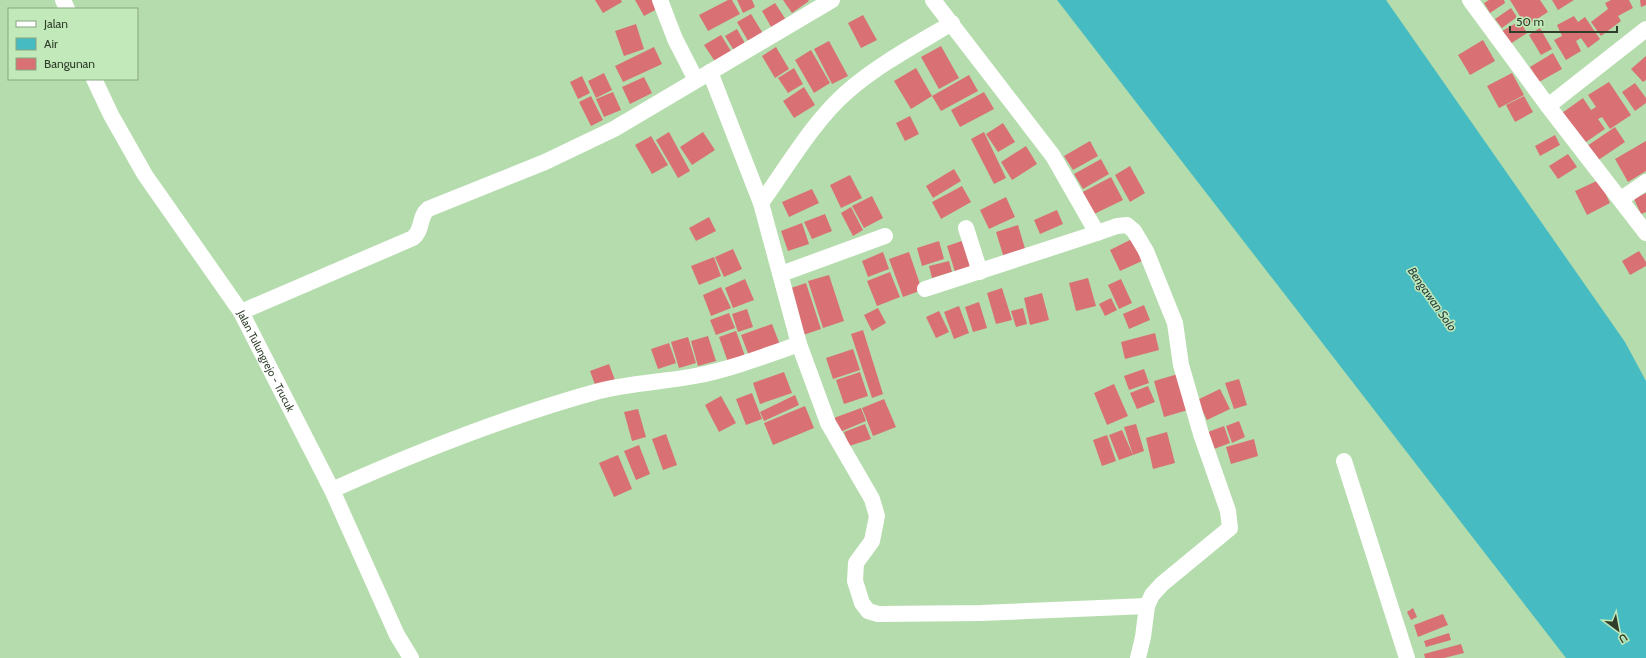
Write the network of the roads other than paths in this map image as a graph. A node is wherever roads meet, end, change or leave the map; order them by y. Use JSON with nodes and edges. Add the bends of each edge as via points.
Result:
{"nodes":[{"id":1,"x":660,"y":0,"type":"edge"},
{"id":2,"x":832,"y":0,"type":"edge"},
{"id":3,"x":933,"y":0,"type":"edge"},
{"id":4,"x":1470,"y":0,"type":"edge"},
{"id":5,"x":952,"y":23,"type":"junction"},
{"id":6,"x":1646,"y":30,"type":"edge"},
{"id":7,"x":710,"y":72,"type":"junction"},
{"id":8,"x":94,"y":80,"type":"edge"},
{"id":9,"x":696,"y":80,"type":"junction"},
{"id":10,"x":1548,"y":106,"type":"junction"},
{"id":11,"x":1646,"y":182,"type":"edge"},
{"id":12,"x":1621,"y":199,"type":"junction"},
{"id":13,"x":761,"y":203,"type":"junction"},
{"id":14,"x":966,"y":228,"type":"dead end"},
{"id":15,"x":1097,"y":233,"type":"junction"},
{"id":16,"x":1646,"y":233,"type":"edge"},
{"id":17,"x":885,"y":236,"type":"dead end"},
{"id":18,"x":980,"y":272,"type":"junction"},
{"id":19,"x":781,"y":274,"type":"junction"},
{"id":20,"x":925,"y":290,"type":"dead end"},
{"id":21,"x":241,"y":312,"type":"junction"},
{"id":22,"x":799,"y":344,"type":"junction"},
{"id":23,"x":1344,"y":461,"type":"dead end"},
{"id":24,"x":332,"y":490,"type":"junction"},
{"id":25,"x":1147,"y":606,"type":"junction"},
{"id":26,"x":411,"y":658,"type":"edge"},
{"id":27,"x":1138,"y":658,"type":"edge"},
{"id":28,"x":1407,"y":658,"type":"edge"}],
"edges":[{"from":1,"to":9,"type":"street","via":[[675,39]]},
{"from":2,"to":7,"type":"street"},
{"from":3,"to":5,"type":"street"},
{"from":4,"to":10,"type":"street"},
{"from":5,"to":13,"type":"street","via":[[875,70],[847,92],[816,125]]},
{"from":5,"to":15,"type":"street","via":[[1053,156]]},
{"from":6,"to":10,"type":"street"},
{"from":7,"to":9,"type":"street"},
{"from":7,"to":13,"type":"street"},
{"from":8,"to":21,"type":"street","name":"Jalan Tulungrejo - Trucuk","via":[[145,175]]},
{"from":9,"to":21,"type":"street","via":[[584,145],[428,209],[420,230],[413,238]]},
{"from":10,"to":12,"type":"street"},
{"from":11,"to":12,"type":"street"},
{"from":12,"to":16,"type":"street"},
{"from":13,"to":19,"type":"street"},
{"from":14,"to":18,"type":"street"},
{"from":15,"to":18,"type":"street"},
{"from":15,"to":25,"type":"street","via":[[1117,226],[1127,226],[1134,231],[1146,251],[1175,323],[1181,365],[1230,520],[1230,528],[1162,584],[1152,594]]},
{"from":17,"to":19,"type":"street"},
{"from":18,"to":20,"type":"street"},
{"from":19,"to":22,"type":"street"},
{"from":21,"to":24,"type":"street","name":"Jalan Tulungrejo - Trucuk"},
{"from":22,"to":24,"type":"street","via":[[730,368],[600,391],[496,423],[422,451]]},
{"from":22,"to":25,"type":"street","via":[[828,423],[872,500],[877,516],[872,541],[856,563],[857,592],[868,610],[878,614],[981,613]]},
{"from":23,"to":28,"type":"street"},
{"from":24,"to":26,"type":"street","name":"Jalan Tulungrejo - Trucuk","via":[[397,635]]},
{"from":25,"to":27,"type":"street"}]}
